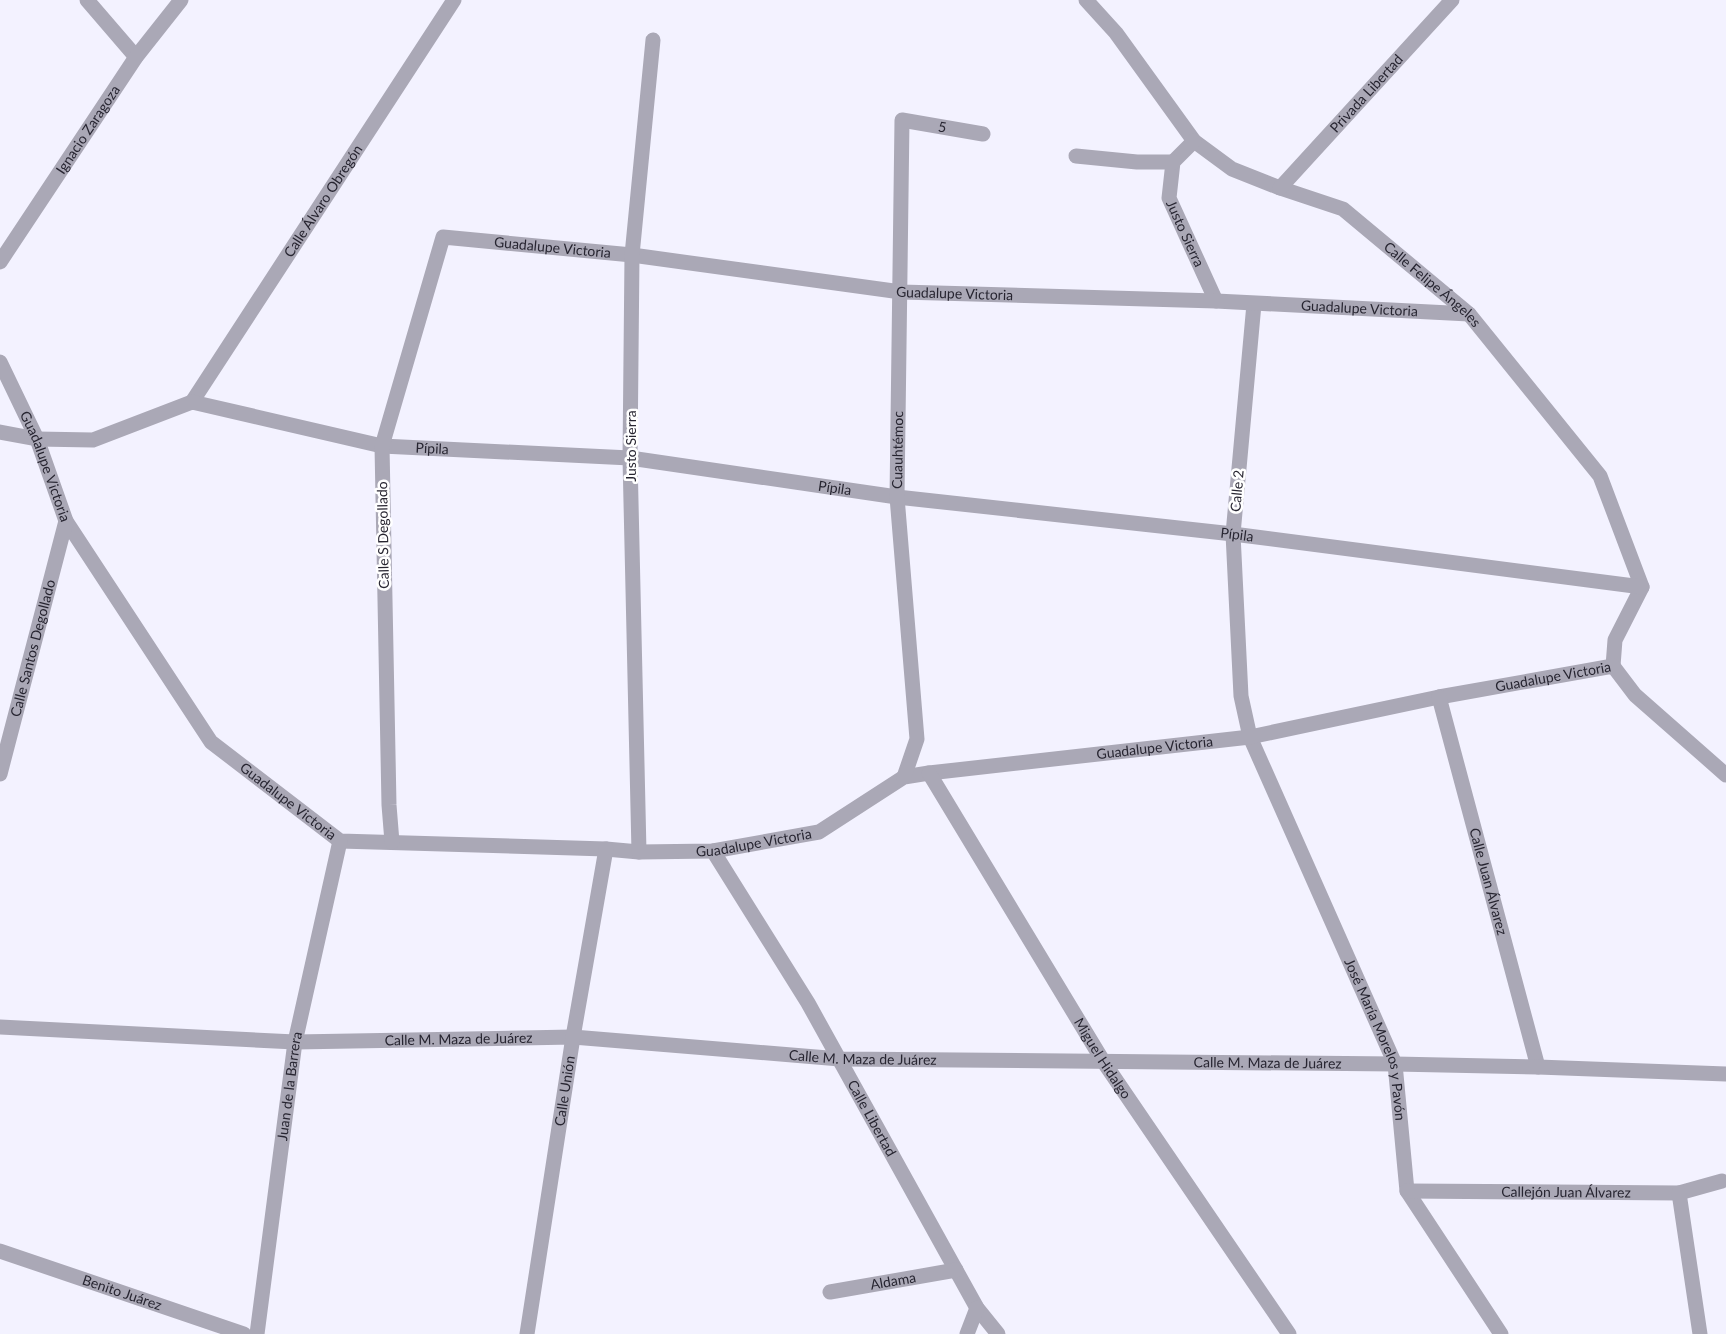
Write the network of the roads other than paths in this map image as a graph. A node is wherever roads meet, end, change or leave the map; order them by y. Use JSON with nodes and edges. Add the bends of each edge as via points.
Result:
{"nodes":[{"id":1,"x":87,"y":0,"type":"edge"},
{"id":2,"x":181,"y":0,"type":"edge"},
{"id":3,"x":454,"y":0,"type":"edge"},
{"id":4,"x":1086,"y":0,"type":"edge"},
{"id":5,"x":1452,"y":0,"type":"edge"},
{"id":6,"x":653,"y":40,"type":"dead end"},
{"id":7,"x":136,"y":57,"type":"junction"},
{"id":8,"x":902,"y":120,"type":"joint"},
{"id":9,"x":983,"y":134,"type":"dead end"},
{"id":10,"x":1194,"y":141,"type":"junction"},
{"id":11,"x":1076,"y":156,"type":"dead end"},
{"id":12,"x":1173,"y":162,"type":"junction"},
{"id":13,"x":1280,"y":188,"type":"junction"},
{"id":14,"x":443,"y":237,"type":"joint"},
{"id":15,"x":632,"y":255,"type":"junction"},
{"id":16,"x":0,"y":262,"type":"edge"},
{"id":17,"x":901,"y":292,"type":"junction"},
{"id":18,"x":1216,"y":301,"type":"junction"},
{"id":19,"x":1254,"y":304,"type":"junction"},
{"id":20,"x":1469,"y":314,"type":"junction"},
{"id":21,"x":0,"y":362,"type":"edge"},
{"id":22,"x":192,"y":402,"type":"junction"},
{"id":23,"x":0,"y":432,"type":"edge"},
{"id":24,"x":36,"y":439,"type":"junction"},
{"id":25,"x":382,"y":446,"type":"junction"},
{"id":26,"x":630,"y":458,"type":"junction"},
{"id":27,"x":897,"y":497,"type":"junction"},
{"id":28,"x":66,"y":521,"type":"junction"},
{"id":29,"x":1233,"y":534,"type":"junction"},
{"id":30,"x":1642,"y":587,"type":"junction"},
{"id":31,"x":1613,"y":666,"type":"junction"},
{"id":32,"x":1439,"y":697,"type":"junction"},
{"id":33,"x":1250,"y":738,"type":"junction"},
{"id":34,"x":929,"y":773,"type":"junction"},
{"id":35,"x":0,"y":774,"type":"edge"},
{"id":36,"x":1726,"y":775,"type":"edge"},
{"id":37,"x":904,"y":777,"type":"junction"},
{"id":38,"x":340,"y":840,"type":"junction"},
{"id":39,"x":392,"y":842,"type":"junction"},
{"id":40,"x":606,"y":849,"type":"junction"},
{"id":41,"x":714,"y":851,"type":"junction"},
{"id":42,"x":639,"y":852,"type":"junction"},
{"id":43,"x":0,"y":1027,"type":"edge"},
{"id":44,"x":573,"y":1037,"type":"junction"},
{"id":45,"x":295,"y":1042,"type":"junction"},
{"id":46,"x":840,"y":1059,"type":"junction"},
{"id":47,"x":1103,"y":1061,"type":"junction"},
{"id":48,"x":1396,"y":1064,"type":"junction"},
{"id":49,"x":1538,"y":1067,"type":"junction"},
{"id":50,"x":1726,"y":1074,"type":"edge"},
{"id":51,"x":1722,"y":1181,"type":"dead end"},
{"id":52,"x":1407,"y":1191,"type":"junction"},
{"id":53,"x":1679,"y":1192,"type":"junction"},
{"id":54,"x":0,"y":1251,"type":"edge"},
{"id":55,"x":956,"y":1270,"type":"junction"},
{"id":56,"x":830,"y":1292,"type":"dead end"},
{"id":57,"x":977,"y":1308,"type":"junction"},
{"id":58,"x":244,"y":1334,"type":"edge"},
{"id":59,"x":257,"y":1334,"type":"edge"},
{"id":60,"x":527,"y":1334,"type":"edge"},
{"id":61,"x":967,"y":1334,"type":"edge"},
{"id":62,"x":998,"y":1334,"type":"edge"},
{"id":63,"x":1290,"y":1334,"type":"edge"},
{"id":64,"x":1501,"y":1334,"type":"edge"},
{"id":65,"x":1700,"y":1334,"type":"edge"}],
"edges":[{"from":1,"to":7,"type":"street"},
{"from":2,"to":7,"type":"street","name":"Ignacio Zaragoza"},
{"from":3,"to":22,"type":"street","name":"Calle Álvaro Obregón"},
{"from":4,"to":10,"type":"street","name":"Calle Felipe Ángeles","via":[[1116,33]]},
{"from":5,"to":13,"type":"street","name":"Privada Libertad"},
{"from":6,"to":15,"type":"street","name":"Justo Sierra"},
{"from":7,"to":16,"type":"street","name":"Ignacio Zaragoza"},
{"from":8,"to":9,"type":"street","name":"5"},
{"from":8,"to":17,"type":"street","name":"Cuauhtémoc"},
{"from":10,"to":12,"type":"street"},
{"from":10,"to":13,"type":"street","name":"Calle Felipe Ángeles","via":[[1232,169]]},
{"from":11,"to":12,"type":"street"},
{"from":12,"to":18,"type":"street","name":"Justo Sierra","via":[[1169,198]]},
{"from":13,"to":20,"type":"street","name":"Calle Felipe Ángeles","via":[[1343,209]]},
{"from":14,"to":15,"type":"street","name":"Guadalupe Victoria"},
{"from":14,"to":25,"type":"street","name":"Calle S Degollado"},
{"from":15,"to":17,"type":"street","name":"Guadalupe Victoria"},
{"from":15,"to":26,"type":"street","name":"Justo Sierra"},
{"from":17,"to":18,"type":"street","name":"Guadalupe Victoria"},
{"from":17,"to":27,"type":"street","name":"Cuauhtémoc"},
{"from":18,"to":19,"type":"street","name":"Guadalupe Victoria"},
{"from":19,"to":20,"type":"street","name":"Guadalupe Victoria"},
{"from":19,"to":29,"type":"street","name":"Calle 2"},
{"from":20,"to":30,"type":"street","name":"Calle Felipe Ángeles","via":[[1600,476]]},
{"from":21,"to":24,"type":"street","name":"Guadalupe Victoria"},
{"from":22,"to":24,"type":"street","via":[[93,440]]},
{"from":22,"to":25,"type":"street","name":"Pípila"},
{"from":23,"to":24,"type":"street"},
{"from":24,"to":28,"type":"street","name":"Guadalupe Victoria"},
{"from":25,"to":26,"type":"street","name":"Pípila"},
{"from":25,"to":39,"type":"street","name":"Calle S Degollado"},
{"from":26,"to":27,"type":"street","name":"Pípila"},
{"from":26,"to":42,"type":"street","name":"Justo Sierra"},
{"from":27,"to":29,"type":"street","name":"Pípila"},
{"from":27,"to":37,"type":"street","name":"Cuauhtémoc","via":[[917,739]]},
{"from":28,"to":35,"type":"street","name":"Calle Santos Degollado"},
{"from":28,"to":38,"type":"street","name":"Guadalupe Victoria","via":[[211,742]]},
{"from":29,"to":30,"type":"street","name":"Pípila"},
{"from":29,"to":33,"type":"street","name":"Calle 2","via":[[1241,696]]},
{"from":30,"to":31,"type":"street","via":[[1615,640]]},
{"from":31,"to":32,"type":"street","name":"Guadalupe Victoria"},
{"from":31,"to":36,"type":"street","name":"Guadalupe Victoria","via":[[1635,695]]},
{"from":32,"to":33,"type":"street","name":"Guadalupe Victoria"},
{"from":32,"to":49,"type":"street","name":"Calle Juan Álvarez"},
{"from":33,"to":34,"type":"street","name":"Guadalupe Victoria"},
{"from":33,"to":48,"type":"street","name":"José María Morelos y Pavón"},
{"from":34,"to":37,"type":"street","name":"Guadalupe Victoria"},
{"from":34,"to":47,"type":"street","name":"Miguel Hidalgo"},
{"from":37,"to":41,"type":"street","name":"Guadalupe Victoria","via":[[819,832]]},
{"from":38,"to":39,"type":"street","name":"Guadalupe Victoria"},
{"from":38,"to":45,"type":"street","name":"Juan de la Barrera"},
{"from":39,"to":40,"type":"street","name":"Guadalupe Victoria"},
{"from":40,"to":42,"type":"street","name":"Guadalupe Victoria"},
{"from":40,"to":44,"type":"street","name":"Calle Unión"},
{"from":41,"to":42,"type":"street","name":"Guadalupe Victoria"},
{"from":41,"to":46,"type":"street","name":"Calle Libertad"},
{"from":43,"to":45,"type":"street","name":"Calle M. Maza de Juárez"},
{"from":44,"to":45,"type":"street","name":"Calle M. Maza de Juárez"},
{"from":44,"to":46,"type":"street","name":"Calle M. Maza de Juárez"},
{"from":44,"to":60,"type":"street","name":"Calle Unión"},
{"from":45,"to":59,"type":"street","name":"Juan de la Barrera"},
{"from":46,"to":47,"type":"street","name":"Calle M. Maza de Juárez"},
{"from":46,"to":55,"type":"street","name":"Calle Libertad"},
{"from":47,"to":48,"type":"street","name":"Calle M. Maza de Juárez"},
{"from":47,"to":63,"type":"street","name":"Miguel Hidalgo"},
{"from":48,"to":49,"type":"street","name":"Calle M. Maza de Juárez"},
{"from":48,"to":52,"type":"street","name":"José María Morelos y Pavón"},
{"from":49,"to":50,"type":"street","name":"Calle M. Maza de Juárez"},
{"from":51,"to":53,"type":"street","name":"Callejón Juan Álvarez"},
{"from":52,"to":53,"type":"street","name":"Callejón Juan Álvarez"},
{"from":52,"to":64,"type":"street","name":"José María Morelos y Pavón"},
{"from":53,"to":65,"type":"street"},
{"from":54,"to":58,"type":"street","name":"Benito Juárez"},
{"from":55,"to":56,"type":"street","name":"Aldama"},
{"from":55,"to":57,"type":"street","name":"Calle Libertad"},
{"from":57,"to":61,"type":"street"},
{"from":57,"to":62,"type":"street","name":"Calle Libertad"}]}
